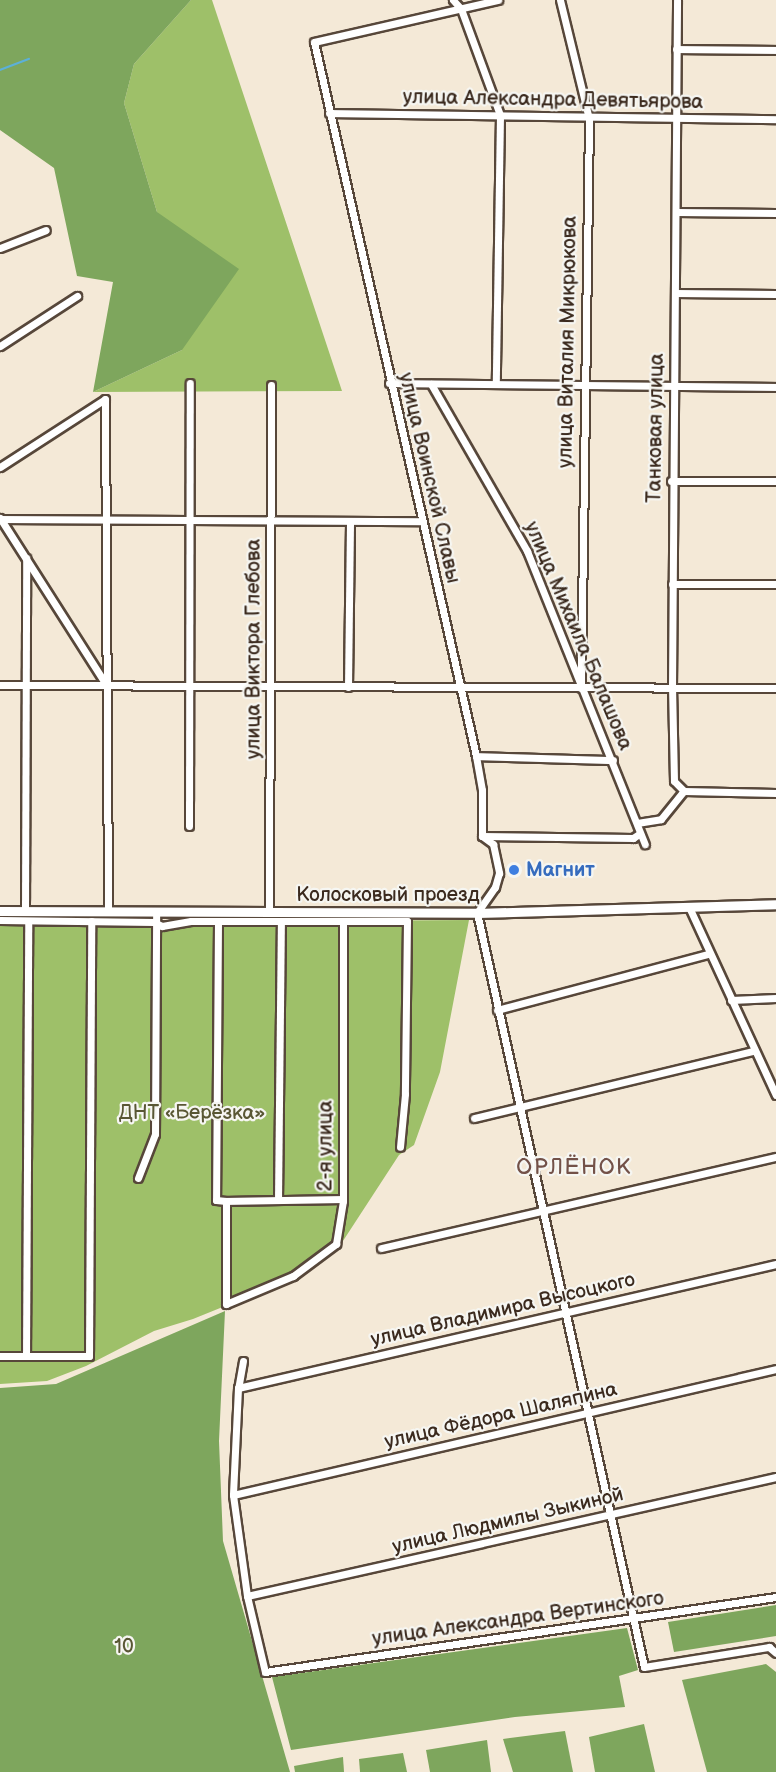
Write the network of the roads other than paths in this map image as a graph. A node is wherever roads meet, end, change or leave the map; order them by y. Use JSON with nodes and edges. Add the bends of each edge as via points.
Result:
{"nodes":[{"id":1,"x":453,"y":0,"type":"edge"},
{"id":2,"x":498,"y":0,"type":"edge"},
{"id":3,"x":560,"y":0,"type":"edge"},
{"id":4,"x":677,"y":0,"type":"edge"},
{"id":5,"x":461,"y":9,"type":"junction"},
{"id":6,"x":676,"y":49,"type":"junction"},
{"id":7,"x":776,"y":50,"type":"edge"},
{"id":8,"x":328,"y":112,"type":"junction"},
{"id":9,"x":500,"y":115,"type":"junction"},
{"id":10,"x":589,"y":119,"type":"junction"},
{"id":11,"x":776,"y":119,"type":"edge"},
{"id":12,"x":676,"y":120,"type":"junction"},
{"id":13,"x":676,"y":212,"type":"junction"},
{"id":14,"x":776,"y":213,"type":"edge"},
{"id":15,"x":46,"y":230,"type":"dead end"},
{"id":16,"x":0,"y":248,"type":"edge"},
{"id":17,"x":675,"y":293,"type":"junction"},
{"id":18,"x":776,"y":294,"type":"edge"},
{"id":19,"x":77,"y":296,"type":"dead end"},
{"id":20,"x":0,"y":346,"type":"edge"},
{"id":21,"x":190,"y":383,"type":"dead end"},
{"id":22,"x":389,"y":383,"type":"junction"},
{"id":23,"x":431,"y":384,"type":"junction"},
{"id":24,"x":496,"y":384,"type":"junction"},
{"id":25,"x":271,"y":385,"type":"dead end"},
{"id":26,"x":583,"y":386,"type":"junction"},
{"id":27,"x":672,"y":387,"type":"junction"},
{"id":28,"x":776,"y":387,"type":"edge"},
{"id":29,"x":0,"y":467,"type":"edge"},
{"id":30,"x":670,"y":480,"type":"junction"},
{"id":31,"x":776,"y":481,"type":"edge"},
{"id":32,"x":0,"y":518,"type":"edge"},
{"id":33,"x":105,"y":520,"type":"junction"},
{"id":34,"x":189,"y":520,"type":"junction"},
{"id":35,"x":271,"y":520,"type":"junction"},
{"id":36,"x":422,"y":521,"type":"junction"},
{"id":37,"x":350,"y":522,"type":"junction"},
{"id":38,"x":26,"y":558,"type":"junction"},
{"id":39,"x":672,"y":584,"type":"junction"},
{"id":40,"x":776,"y":584,"type":"edge"},
{"id":41,"x":0,"y":685,"type":"edge"},
{"id":42,"x":24,"y":686,"type":"junction"},
{"id":43,"x":108,"y":687,"type":"junction"},
{"id":44,"x":188,"y":687,"type":"junction"},
{"id":45,"x":348,"y":687,"type":"junction"},
{"id":46,"x":461,"y":687,"type":"junction"},
{"id":47,"x":270,"y":688,"type":"junction"},
{"id":48,"x":581,"y":688,"type":"junction"},
{"id":49,"x":672,"y":688,"type":"junction"},
{"id":50,"x":776,"y":688,"type":"edge"},
{"id":51,"x":476,"y":756,"type":"junction"},
{"id":52,"x":613,"y":760,"type":"junction"},
{"id":53,"x":684,"y":791,"type":"junction"},
{"id":54,"x":776,"y":793,"type":"edge"},
{"id":55,"x":638,"y":824,"type":"junction"},
{"id":56,"x":189,"y":826,"type":"dead end"},
{"id":57,"x":639,"y":834,"type":"junction"},
{"id":58,"x":482,"y":836,"type":"junction"},
{"id":59,"x":645,"y":844,"type":"dead end"},
{"id":60,"x":776,"y":904,"type":"edge"},
{"id":61,"x":689,"y":907,"type":"junction"},
{"id":62,"x":108,"y":910,"type":"junction"},
{"id":63,"x":0,"y":911,"type":"edge"},
{"id":64,"x":25,"y":911,"type":"junction"},
{"id":65,"x":156,"y":911,"type":"junction"},
{"id":66,"x":269,"y":913,"type":"junction"},
{"id":67,"x":477,"y":913,"type":"junction"},
{"id":68,"x":0,"y":920,"type":"edge"},
{"id":69,"x":28,"y":921,"type":"junction"},
{"id":70,"x":91,"y":921,"type":"junction"},
{"id":71,"x":154,"y":922,"type":"junction"},
{"id":72,"x":218,"y":922,"type":"junction"},
{"id":73,"x":282,"y":922,"type":"junction"},
{"id":74,"x":343,"y":922,"type":"junction"},
{"id":75,"x":708,"y":954,"type":"junction"},
{"id":76,"x":776,"y":998,"type":"edge"},
{"id":77,"x":731,"y":1000,"type":"junction"},
{"id":78,"x":497,"y":1010,"type":"junction"},
{"id":79,"x":754,"y":1051,"type":"junction"},
{"id":80,"x":776,"y":1095,"type":"edge"},
{"id":81,"x":518,"y":1110,"type":"junction"},
{"id":82,"x":474,"y":1118,"type":"dead end"},
{"id":83,"x":400,"y":1147,"type":"dead end"},
{"id":84,"x":776,"y":1157,"type":"edge"},
{"id":85,"x":138,"y":1178,"type":"dead end"},
{"id":86,"x":341,"y":1199,"type":"junction"},
{"id":87,"x":278,"y":1200,"type":"junction"},
{"id":88,"x":226,"y":1201,"type":"junction"},
{"id":89,"x":543,"y":1212,"type":"junction"},
{"id":90,"x":381,"y":1248,"type":"dead end"},
{"id":91,"x":776,"y":1264,"type":"edge"},
{"id":92,"x":563,"y":1313,"type":"junction"},
{"id":93,"x":0,"y":1356,"type":"edge"},
{"id":94,"x":26,"y":1356,"type":"junction"},
{"id":95,"x":243,"y":1361,"type":"dead end"},
{"id":96,"x":776,"y":1369,"type":"edge"},
{"id":97,"x":238,"y":1388,"type":"junction"},
{"id":98,"x":587,"y":1414,"type":"junction"},
{"id":99,"x":776,"y":1477,"type":"edge"},
{"id":100,"x":233,"y":1495,"type":"junction"},
{"id":101,"x":611,"y":1515,"type":"junction"},
{"id":102,"x":247,"y":1596,"type":"junction"},
{"id":103,"x":776,"y":1597,"type":"edge"},
{"id":104,"x":635,"y":1619,"type":"junction"},
{"id":105,"x":776,"y":1653,"type":"edge"}],
"edges":[{"from":1,"to":5,"type":"street"},
{"from":2,"to":5,"type":"street"},
{"from":3,"to":10,"type":"street","name":"улица Виталия Микрюкова"},
{"from":4,"to":6,"type":"street","name":"Танковая улица"},
{"from":5,"to":8,"type":"street","name":"улица Воинской Славы","via":[[314,42]]},
{"from":5,"to":9,"type":"street"},
{"from":6,"to":7,"type":"street"},
{"from":6,"to":12,"type":"street","name":"Танковая улица"},
{"from":8,"to":9,"type":"street","name":"улица Александра Девятьярова"},
{"from":8,"to":22,"type":"street","name":"улица Воинской Славы"},
{"from":9,"to":10,"type":"street","name":"улица Александра Девятьярова"},
{"from":9,"to":24,"type":"street"},
{"from":10,"to":12,"type":"street","name":"улица Александра Девятьярова"},
{"from":10,"to":26,"type":"street","name":"улица Виталия Микрюкова"},
{"from":11,"to":12,"type":"street","name":"улица Александра Девятьярова"},
{"from":12,"to":13,"type":"street","name":"Танковая улица"},
{"from":13,"to":14,"type":"street"},
{"from":13,"to":17,"type":"street","name":"Танковая улица"},
{"from":15,"to":16,"type":"street"},
{"from":17,"to":18,"type":"street"},
{"from":17,"to":27,"type":"street","name":"Танковая улица"},
{"from":19,"to":20,"type":"street"},
{"from":21,"to":34,"type":"street"},
{"from":22,"to":23,"type":"street"},
{"from":22,"to":36,"type":"street","name":"улица Воинской Славы"},
{"from":23,"to":24,"type":"street"},
{"from":23,"to":48,"type":"street","name":"улица Михаила Балашова","via":[[527,551]]},
{"from":24,"to":26,"type":"street"},
{"from":25,"to":35,"type":"street","name":"улица Виктора Глебова"},
{"from":26,"to":27,"type":"street"},
{"from":26,"to":48,"type":"street","name":"улица Виталия Микрюкова"},
{"from":27,"to":28,"type":"street"},
{"from":27,"to":30,"type":"street","name":"Танковая улица"},
{"from":29,"to":33,"type":"street","via":[[105,399]]},
{"from":30,"to":31,"type":"street"},
{"from":30,"to":39,"type":"street","name":"Танковая улица"},
{"from":32,"to":33,"type":"street"},
{"from":32,"to":38,"type":"street"},
{"from":33,"to":34,"type":"street"},
{"from":33,"to":43,"type":"street"},
{"from":34,"to":35,"type":"street"},
{"from":34,"to":44,"type":"street"},
{"from":35,"to":37,"type":"street"},
{"from":35,"to":47,"type":"street","name":"улица Виктора Глебова"},
{"from":36,"to":37,"type":"street"},
{"from":36,"to":46,"type":"street","name":"улица Воинской Славы"},
{"from":37,"to":45,"type":"street"},
{"from":38,"to":42,"type":"street"},
{"from":38,"to":43,"type":"street"},
{"from":39,"to":40,"type":"street"},
{"from":39,"to":49,"type":"street","name":"Танковая улица"},
{"from":41,"to":42,"type":"street"},
{"from":42,"to":43,"type":"street"},
{"from":42,"to":64,"type":"street"},
{"from":43,"to":44,"type":"street"},
{"from":43,"to":62,"type":"street"},
{"from":44,"to":47,"type":"street"},
{"from":44,"to":56,"type":"street"},
{"from":45,"to":46,"type":"street"},
{"from":45,"to":47,"type":"street"},
{"from":46,"to":48,"type":"street"},
{"from":46,"to":51,"type":"street","name":"улица Воинской Славы"},
{"from":47,"to":66,"type":"street","name":"улица Виктора Глебова"},
{"from":48,"to":49,"type":"street"},
{"from":48,"to":52,"type":"street","name":"улица Михаила Балашова"},
{"from":49,"to":50,"type":"street"},
{"from":49,"to":53,"type":"street","name":"Танковая улица","via":[[674,781]]},
{"from":51,"to":52,"type":"street"},
{"from":51,"to":58,"type":"street","name":"улица Воинской Славы","via":[[482,790]]},
{"from":52,"to":55,"type":"street","name":"улица Михаила Балашова"},
{"from":53,"to":54,"type":"street"},
{"from":53,"to":55,"type":"street","via":[[661,819]]},
{"from":55,"to":57,"type":"street","name":"улица Михаила Балашова"},
{"from":57,"to":58,"type":"street","via":[[633,838]]},
{"from":57,"to":59,"type":"street","name":"улица Михаила Балашова"},
{"from":58,"to":67,"type":"street","via":[[493,844],[499,873],[495,887]]},
{"from":60,"to":61,"type":"street","name":"Колосковый проезд"},
{"from":61,"to":67,"type":"street","name":"Колосковый проезд"},
{"from":61,"to":75,"type":"street"},
{"from":62,"to":64,"type":"street","name":"Колосковый проезд"},
{"from":62,"to":65,"type":"street","name":"Колосковый проезд"},
{"from":63,"to":64,"type":"street","name":"Колосковый проезд"},
{"from":65,"to":66,"type":"street","name":"Колосковый проезд"},
{"from":65,"to":71,"type":"street"},
{"from":66,"to":67,"type":"street","name":"Колосковый проезд"},
{"from":67,"to":78,"type":"street"},
{"from":68,"to":69,"type":"street"},
{"from":69,"to":70,"type":"street"},
{"from":69,"to":94,"type":"street"},
{"from":70,"to":71,"type":"street"},
{"from":70,"to":94,"type":"street","via":[[89,1356]]},
{"from":71,"to":72,"type":"street","via":[[162,926]]},
{"from":71,"to":85,"type":"street","via":[[154,1134]]},
{"from":72,"to":73,"type":"street"},
{"from":72,"to":88,"type":"street","via":[[216,1200]]},
{"from":73,"to":74,"type":"street"},
{"from":73,"to":87,"type":"street"},
{"from":74,"to":83,"type":"street","via":[[407,921],[405,1094]]},
{"from":74,"to":86,"type":"street","name":"2-я улица"},
{"from":75,"to":77,"type":"street"},
{"from":75,"to":78,"type":"street"},
{"from":76,"to":77,"type":"street"},
{"from":77,"to":79,"type":"street"},
{"from":78,"to":81,"type":"street"},
{"from":79,"to":80,"type":"street"},
{"from":79,"to":81,"type":"street"},
{"from":81,"to":82,"type":"street"},
{"from":81,"to":89,"type":"street"},
{"from":84,"to":89,"type":"street"},
{"from":86,"to":87,"type":"street"},
{"from":86,"to":88,"type":"street","name":"2-я улица","via":[[336,1244],[293,1276],[226,1304]]},
{"from":87,"to":88,"type":"street"},
{"from":89,"to":90,"type":"street"},
{"from":89,"to":92,"type":"street"},
{"from":91,"to":92,"type":"street","name":"улица Владимира Высоцкого"},
{"from":92,"to":97,"type":"street","name":"улица Владимира Высоцкого"},
{"from":92,"to":98,"type":"street"},
{"from":93,"to":94,"type":"street"},
{"from":95,"to":97,"type":"street"},
{"from":96,"to":98,"type":"street","name":"улица Фёдора Шаляпина"},
{"from":97,"to":100,"type":"street"},
{"from":98,"to":100,"type":"street","name":"улица Фёдора Шаляпина"},
{"from":98,"to":101,"type":"street"},
{"from":99,"to":101,"type":"street","name":"улица Людмилы Зыкиной"},
{"from":100,"to":102,"type":"street"},
{"from":101,"to":102,"type":"street","name":"улица Людмилы Зыкиной"},
{"from":101,"to":104,"type":"street"},
{"from":102,"to":104,"type":"street","name":"улица Александра Вертинского","via":[[265,1672]]},
{"from":103,"to":104,"type":"street","name":"улица Александра Вертинского"},
{"from":104,"to":105,"type":"street","via":[[644,1667],[769,1647]]}]}
